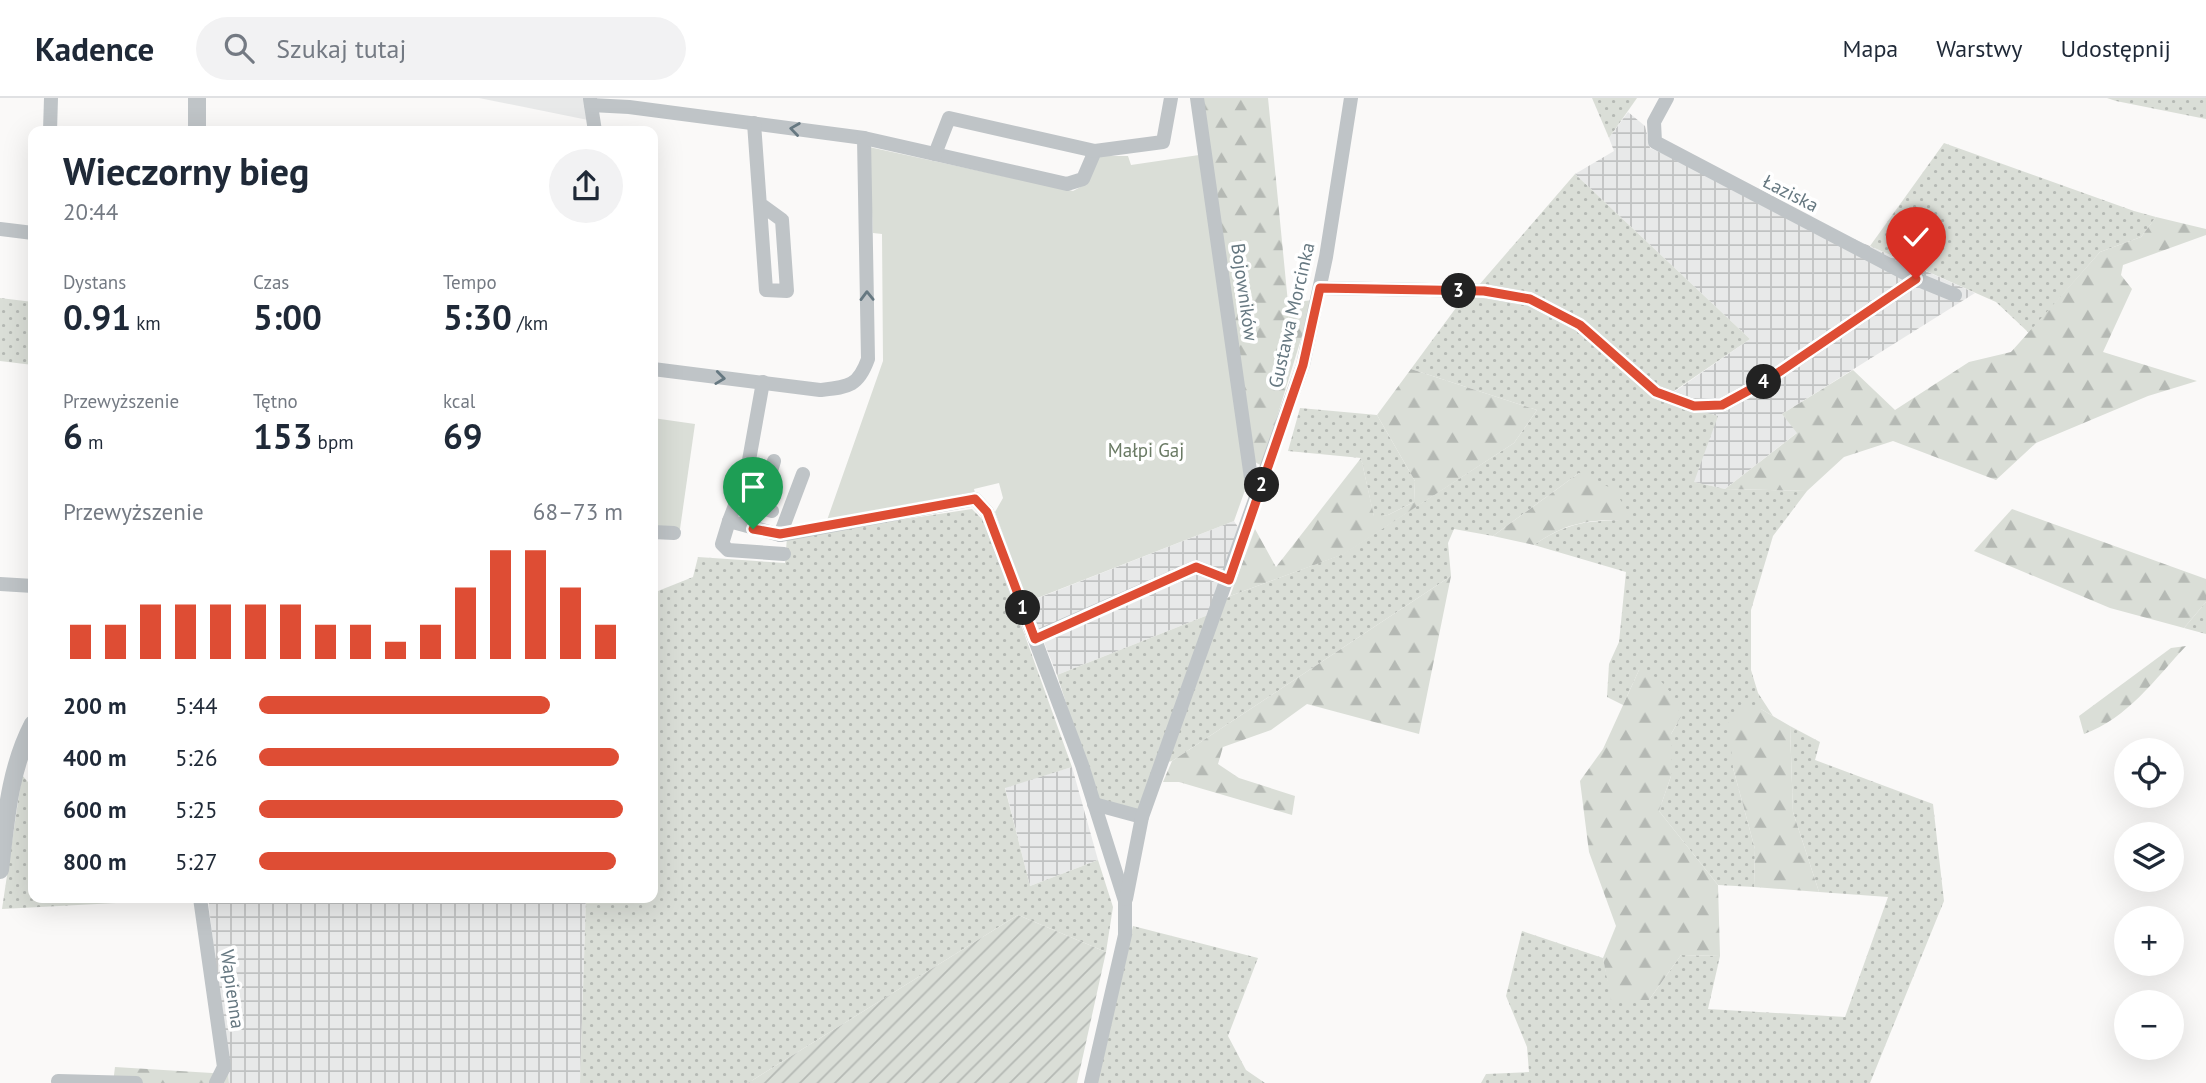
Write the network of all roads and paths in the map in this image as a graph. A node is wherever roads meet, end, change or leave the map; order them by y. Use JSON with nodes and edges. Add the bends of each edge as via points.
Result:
{"nodes":[{"id":1,"x":51,"y":98,"type":"edge"},
{"id":2,"x":197,"y":98,"type":"edge"},
{"id":3,"x":1171,"y":98,"type":"edge"},
{"id":4,"x":1197,"y":98,"type":"edge"},
{"id":5,"x":1351,"y":98,"type":"edge"},
{"id":6,"x":1667,"y":98,"type":"edge"},
{"id":7,"x":591,"y":102,"type":"edge"},
{"id":8,"x":754,"y":123,"type":"junction"},
{"id":9,"x":50,"y":126,"type":"edge"},
{"id":10,"x":197,"y":126,"type":"edge"},
{"id":11,"x":594,"y":126,"type":"edge"},
{"id":12,"x":864,"y":138,"type":"junction"},
{"id":13,"x":1095,"y":152,"type":"junction"},
{"id":14,"x":935,"y":154,"type":"junction"},
{"id":15,"x":760,"y":204,"type":"junction"},
{"id":16,"x":0,"y":229,"type":"edge"},
{"id":17,"x":28,"y":232,"type":"edge"},
{"id":18,"x":1916,"y":279,"type":"junction"},
{"id":19,"x":1320,"y":288,"type":"junction"},
{"id":20,"x":1955,"y":295,"type":"dead end"},
{"id":21,"x":658,"y":370,"type":"edge"},
{"id":22,"x":763,"y":382,"type":"junction"},
{"id":23,"x":774,"y":461,"type":"dead end"},
{"id":24,"x":803,"y":474,"type":"dead end"},
{"id":25,"x":1261,"y":486,"type":"junction"},
{"id":26,"x":737,"y":501,"type":"junction"},
{"id":27,"x":729,"y":521,"type":"junction"},
{"id":28,"x":658,"y":532,"type":"edge"},
{"id":29,"x":674,"y":533,"type":"dead end"},
{"id":30,"x":780,"y":534,"type":"junction"},
{"id":31,"x":784,"y":554,"type":"dead end"},
{"id":32,"x":1230,"y":577,"type":"junction"},
{"id":33,"x":0,"y":584,"type":"edge"},
{"id":34,"x":28,"y":586,"type":"edge"},
{"id":35,"x":1035,"y":639,"type":"junction"},
{"id":36,"x":28,"y":734,"type":"edge"},
{"id":37,"x":1094,"y":804,"type":"junction"},
{"id":38,"x":1142,"y":817,"type":"junction"},
{"id":39,"x":0,"y":870,"type":"edge"},
{"id":40,"x":1125,"y":901,"type":"junction"},
{"id":41,"x":201,"y":903,"type":"edge"},
{"id":42,"x":58,"y":1082,"type":"edge"},
{"id":43,"x":136,"y":1083,"type":"edge"},
{"id":44,"x":216,"y":1083,"type":"edge"},
{"id":45,"x":1091,"y":1083,"type":"edge"}],
"edges":[{"from":1,"to":9,"type":"street"},
{"from":2,"to":10,"type":"street"},
{"from":3,"to":13,"type":"street","via":[[1163,142]]},
{"from":4,"to":25,"type":"street","name":"Bojowników","via":[[1251,478]]},
{"from":5,"to":19,"type":"street","name":"Gustawa Morcinka"},
{"from":6,"to":18,"type":"street","name":"Łaziska","via":[[1654,122],[1655,142]]},
{"from":7,"to":8,"type":"street"},
{"from":7,"to":11,"type":"street"},
{"from":12,"to":8,"type":"street","one_way":true},
{"from":8,"to":15,"type":"street"},
{"from":12,"to":14,"type":"street"},
{"from":22,"to":12,"type":"street","one_way":true,"via":[[820,390],[844,388],[862,377],[868,359]]},
{"from":13,"to":14,"type":"street","via":[[1083,179],[1067,184]]},
{"from":13,"to":14,"type":"street","via":[[949,118]]},
{"from":15,"to":15,"type":"street","via":[[766,290],[787,291],[782,220]]},
{"from":16,"to":17,"type":"street"},
{"from":18,"to":19,"type":"street","via":[[1766,381],[1722,405],[1694,406],[1656,392],[1580,325],[1530,299],[1484,291]]},
{"from":18,"to":20,"type":"street","name":"Łaziska"},
{"from":19,"to":25,"type":"street","name":"Gustawa Morcinka","via":[[1303,365]]},
{"from":21,"to":22,"type":"street","one_way":true},
{"from":22,"to":26,"type":"street","via":[[746,477]]},
{"from":23,"to":26,"type":"street","via":[[766,509]]},
{"from":24,"to":30,"type":"street"},
{"from":25,"to":32,"type":"street","name":"Gustawa Morcinka"},
{"from":26,"to":27,"type":"street"},
{"from":27,"to":30,"type":"street"},
{"from":27,"to":31,"type":"street","via":[[722,544],[728,550]]},
{"from":28,"to":29,"type":"street"},
{"from":30,"to":35,"type":"street","via":[[975,499],[987,512]]},
{"from":32,"to":35,"type":"street","via":[[1196,567]]},
{"from":32,"to":38,"type":"street","name":"Gustawa Morcinka"},
{"from":33,"to":34,"type":"street"},
{"from":35,"to":37,"type":"street"},
{"from":36,"to":39,"type":"street","via":[[13,776]]},
{"from":37,"to":38,"type":"street"},
{"from":37,"to":40,"type":"street"},
{"from":38,"to":40,"type":"street","name":"Gustawa Morcinka"},
{"from":40,"to":45,"type":"street","via":[[1125,935]]},
{"from":41,"to":44,"type":"street","name":"Wapienna","via":[[224,1067]]},
{"from":42,"to":43,"type":"street"}]}
